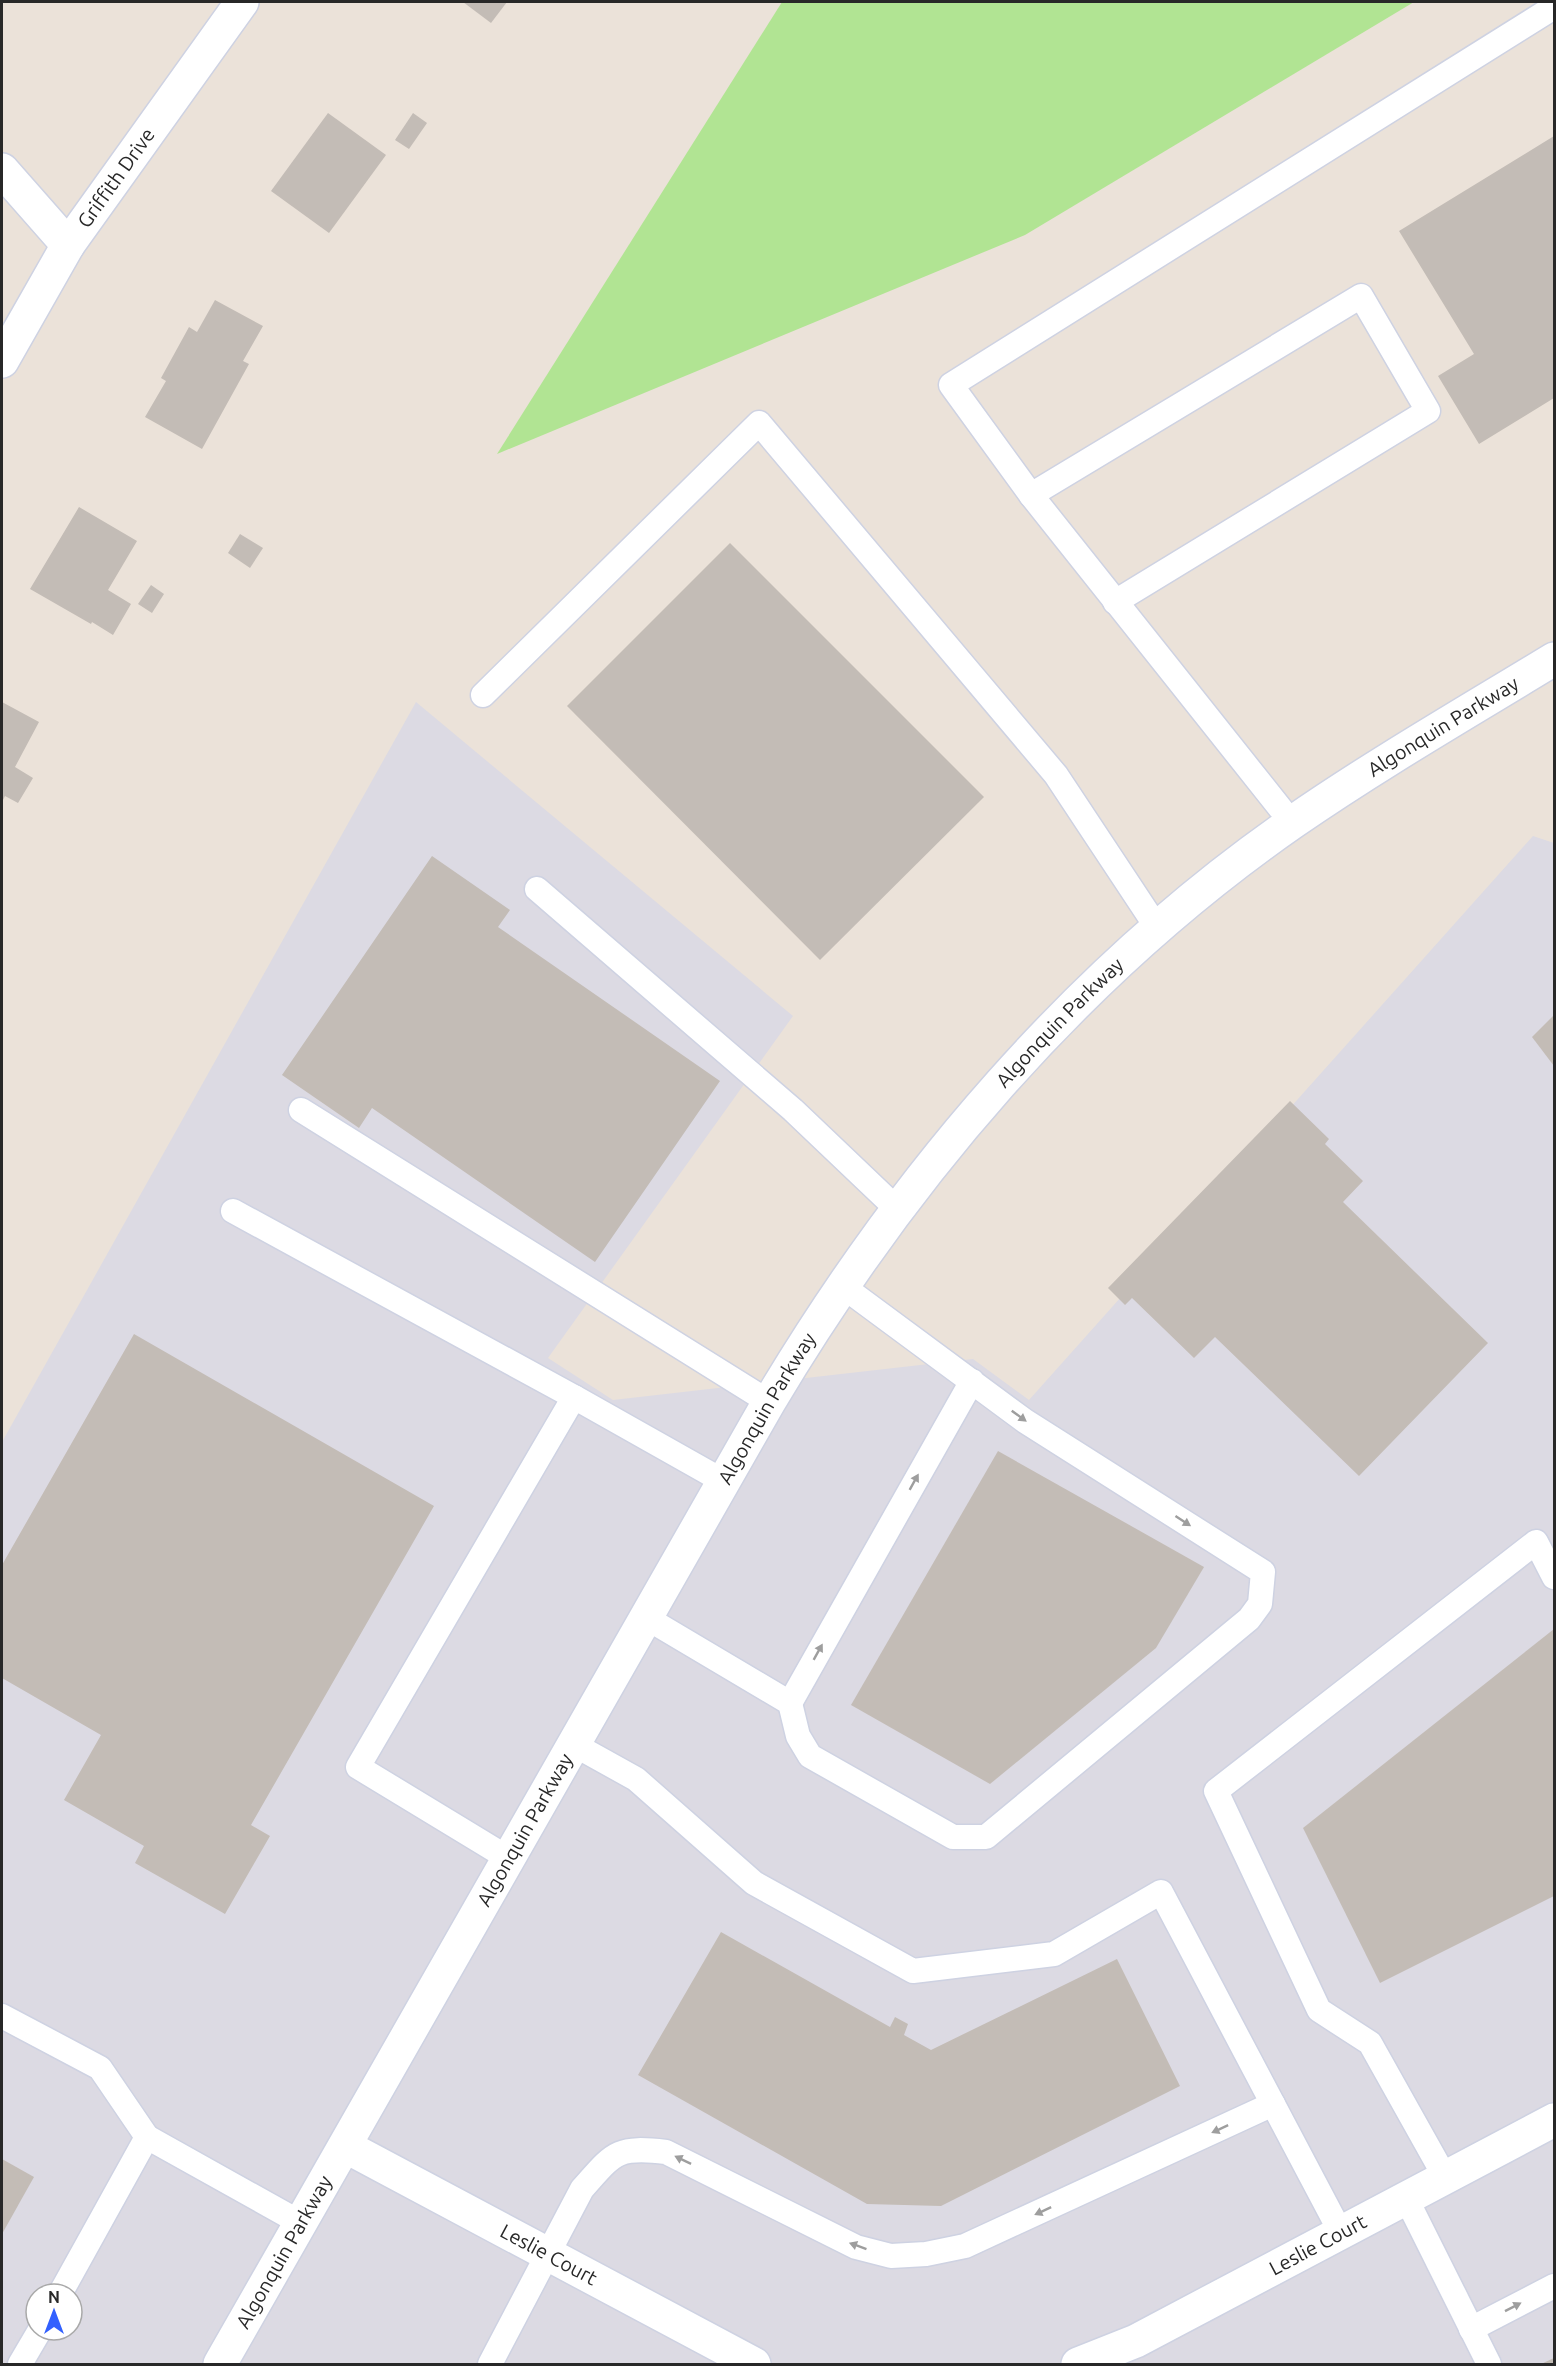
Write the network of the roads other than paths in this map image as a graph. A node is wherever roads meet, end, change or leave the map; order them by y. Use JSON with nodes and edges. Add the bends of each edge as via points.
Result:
{"nodes":[{"id":1,"x":242,"y":2,"type":"edge"},
{"id":2,"x":1554,"y":7,"type":"edge"},
{"id":3,"x":2,"y":170,"type":"edge"},
{"id":4,"x":68,"y":245,"type":"junction"},
{"id":5,"x":2,"y":361,"type":"edge"},
{"id":6,"x":1031,"y":495,"type":"junction"},
{"id":7,"x":1115,"y":602,"type":"junction"},
{"id":8,"x":1554,"y":659,"type":"edge"},
{"id":9,"x":483,"y":695,"type":"dead end"},
{"id":10,"x":1292,"y":822,"type":"junction"},
{"id":11,"x":537,"y":889,"type":"dead end"},
{"id":12,"x":1158,"y":929,"type":"junction"},
{"id":13,"x":301,"y":1110,"type":"dead end"},
{"id":14,"x":897,"y":1209,"type":"junction"},
{"id":15,"x":233,"y":1211,"type":"dead end"},
{"id":16,"x":842,"y":1285,"type":"junction"},
{"id":17,"x":972,"y":1381,"type":"junction"},
{"id":18,"x":574,"y":1397,"type":"junction"},
{"id":19,"x":769,"y":1402,"type":"junction"},
{"id":20,"x":723,"y":1481,"type":"junction"},
{"id":21,"x":1554,"y":1577,"type":"edge"},
{"id":22,"x":645,"y":1617,"type":"junction"},
{"id":23,"x":789,"y":1703,"type":"junction"},
{"id":24,"x":573,"y":1744,"type":"junction"},
{"id":25,"x":508,"y":1858,"type":"junction"},
{"id":26,"x":2,"y":2016,"type":"edge"},
{"id":27,"x":1273,"y":2104,"type":"junction"},
{"id":28,"x":1554,"y":2120,"type":"edge"},
{"id":29,"x":147,"y":2137,"type":"junction"},
{"id":30,"x":345,"y":2146,"type":"junction"},
{"id":31,"x":1445,"y":2177,"type":"junction"},
{"id":32,"x":1406,"y":2198,"type":"junction"},
{"id":33,"x":301,"y":2223,"type":"junction"},
{"id":34,"x":1341,"y":2233,"type":"junction"},
{"id":35,"x":548,"y":2255,"type":"junction"},
{"id":36,"x":67,"y":2282,"type":"edge"},
{"id":37,"x":1554,"y":2286,"type":"edge"},
{"id":38,"x":1471,"y":2329,"type":"junction"},
{"id":39,"x":33,"y":2342,"type":"edge"},
{"id":40,"x":20,"y":2364,"type":"edge"},
{"id":41,"x":220,"y":2364,"type":"edge"},
{"id":42,"x":490,"y":2364,"type":"edge"},
{"id":43,"x":754,"y":2364,"type":"edge"},
{"id":44,"x":1078,"y":2364,"type":"edge"},
{"id":45,"x":1489,"y":2364,"type":"edge"}],
"edges":[{"from":1,"to":4,"type":"street","name":"Griffith Drive"},
{"from":2,"to":6,"type":"lane","via":[[951,385]]},
{"from":3,"to":4,"type":"street"},
{"from":4,"to":5,"type":"street","name":"Griffith Drive"},
{"from":6,"to":7,"type":"lane"},
{"from":6,"to":7,"type":"lane","via":[[1361,296],[1428,411]]},
{"from":7,"to":10,"type":"lane"},
{"from":8,"to":10,"type":"street","name":"Algonquin Parkway"},
{"from":9,"to":12,"type":"lane","via":[[759,423],[1056,775]]},
{"from":10,"to":12,"type":"street","name":"Algonquin Parkway"},
{"from":11,"to":14,"type":"lane","via":[[793,1110]]},
{"from":12,"to":14,"type":"street","name":"Algonquin Parkway","via":[[1042,1038],[984,1101]]},
{"from":13,"to":19,"type":"lane"},
{"from":14,"to":16,"type":"street","name":"Algonquin Parkway"},
{"from":15,"to":18,"type":"lane"},
{"from":16,"to":17,"type":"lane"},
{"from":16,"to":19,"type":"street","name":"Algonquin Parkway"},
{"from":23,"to":17,"type":"lane","one_way":true},
{"from":17,"to":23,"type":"lane","one_way":true,"via":[[1024,1420],[1263,1572],[1260,1604],[1249,1619],[986,1837],[953,1837],[810,1756],[798,1736]]},
{"from":18,"to":20,"type":"lane"},
{"from":18,"to":25,"type":"lane","via":[[358,1767]]},
{"from":19,"to":20,"type":"street","name":"Algonquin Parkway"},
{"from":20,"to":22,"type":"street","name":"Algonquin Parkway"},
{"from":21,"to":31,"type":"lane","via":[[1536,1542],[1216,1791],[1319,2010],[1370,2043]]},
{"from":22,"to":23,"type":"lane"},
{"from":22,"to":24,"type":"street","name":"Algonquin Parkway"},
{"from":24,"to":25,"type":"street","name":"Algonquin Parkway"},
{"from":24,"to":27,"type":"lane","via":[[636,1779],[754,1882],[913,1971],[1054,1954],[1161,1892]]},
{"from":25,"to":30,"type":"street","name":"Algonquin Parkway"},
{"from":26,"to":29,"type":"lane","via":[[100,2068]]},
{"from":27,"to":34,"type":"lane"},
{"from":27,"to":35,"type":"lane","one_way":true,"via":[[965,2246],[926,2254],[891,2256],[856,2247],[666,2152],[620,2152],[582,2189]]},
{"from":28,"to":31,"type":"street","name":"Leslie Court"},
{"from":29,"to":33,"type":"lane"},
{"from":29,"to":36,"type":"lane"},
{"from":30,"to":33,"type":"street","name":"Algonquin Parkway"},
{"from":30,"to":35,"type":"street","name":"Leslie Court"},
{"from":31,"to":32,"type":"street","name":"Leslie Court"},
{"from":32,"to":34,"type":"street","name":"Leslie Court"},
{"from":32,"to":38,"type":"lane"},
{"from":33,"to":41,"type":"street","name":"Algonquin Parkway"},
{"from":34,"to":44,"type":"street","name":"Leslie Court","via":[[1136,2341]]},
{"from":35,"to":42,"type":"lane"},
{"from":35,"to":43,"type":"street","name":"Leslie Court"},
{"from":38,"to":37,"type":"lane","one_way":true},
{"from":38,"to":45,"type":"lane"},
{"from":39,"to":40,"type":"lane"}]}
